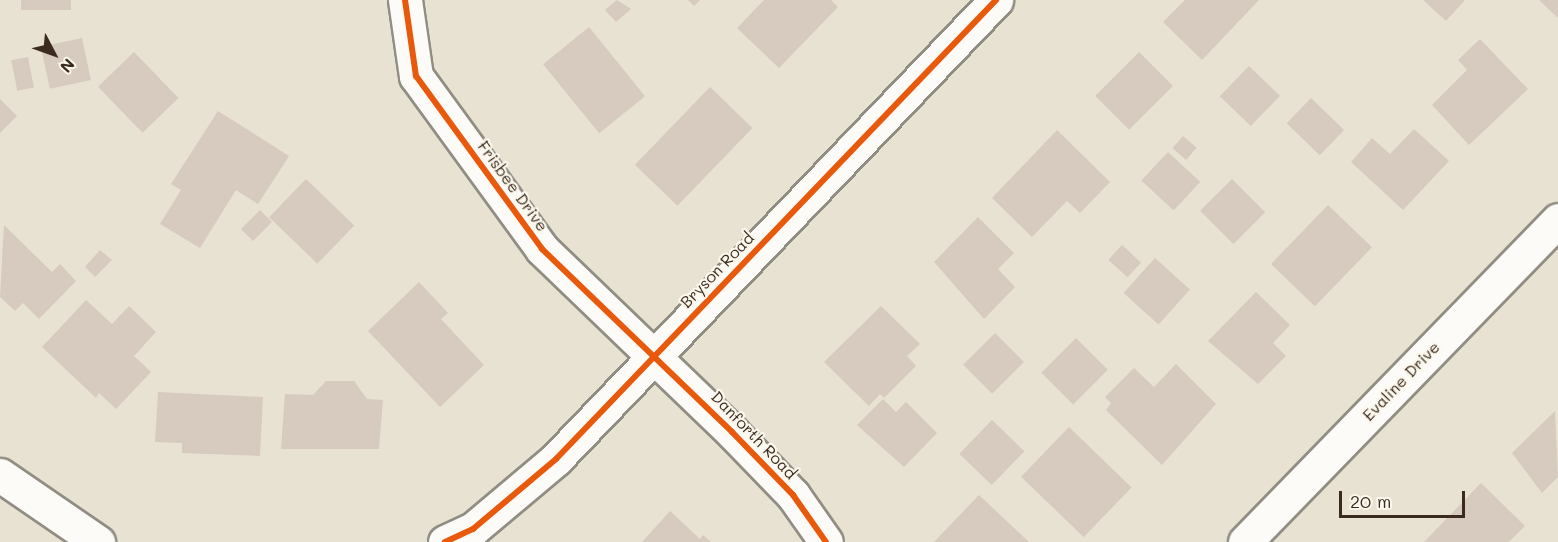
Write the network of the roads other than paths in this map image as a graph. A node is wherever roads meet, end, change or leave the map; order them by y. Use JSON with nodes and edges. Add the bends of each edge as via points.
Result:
{"nodes":[{"id":1,"x":405,"y":0,"type":"edge"},
{"id":2,"x":996,"y":0,"type":"edge"},
{"id":3,"x":1558,"y":220,"type":"edge"},
{"id":4,"x":653,"y":356,"type":"junction"},
{"id":5,"x":0,"y":475,"type":"edge"},
{"id":6,"x":98,"y":542,"type":"edge"},
{"id":7,"x":445,"y":542,"type":"edge"},
{"id":8,"x":826,"y":542,"type":"edge"},
{"id":9,"x":1245,"y":542,"type":"edge"}],
"edges":[{"from":1,"to":4,"type":"street","name":"Frisbee Drive","via":[[416,76],[542,249]]},
{"from":2,"to":4,"type":"street","name":"Bryson Road"},
{"from":3,"to":9,"type":"street","name":"Evaline Drive"},
{"from":4,"to":7,"type":"street","name":"Bryson Road","via":[[556,459],[473,529]]},
{"from":4,"to":8,"type":"street","name":"Danforth Road","via":[[793,495]]},
{"from":5,"to":6,"type":"street"}]}
